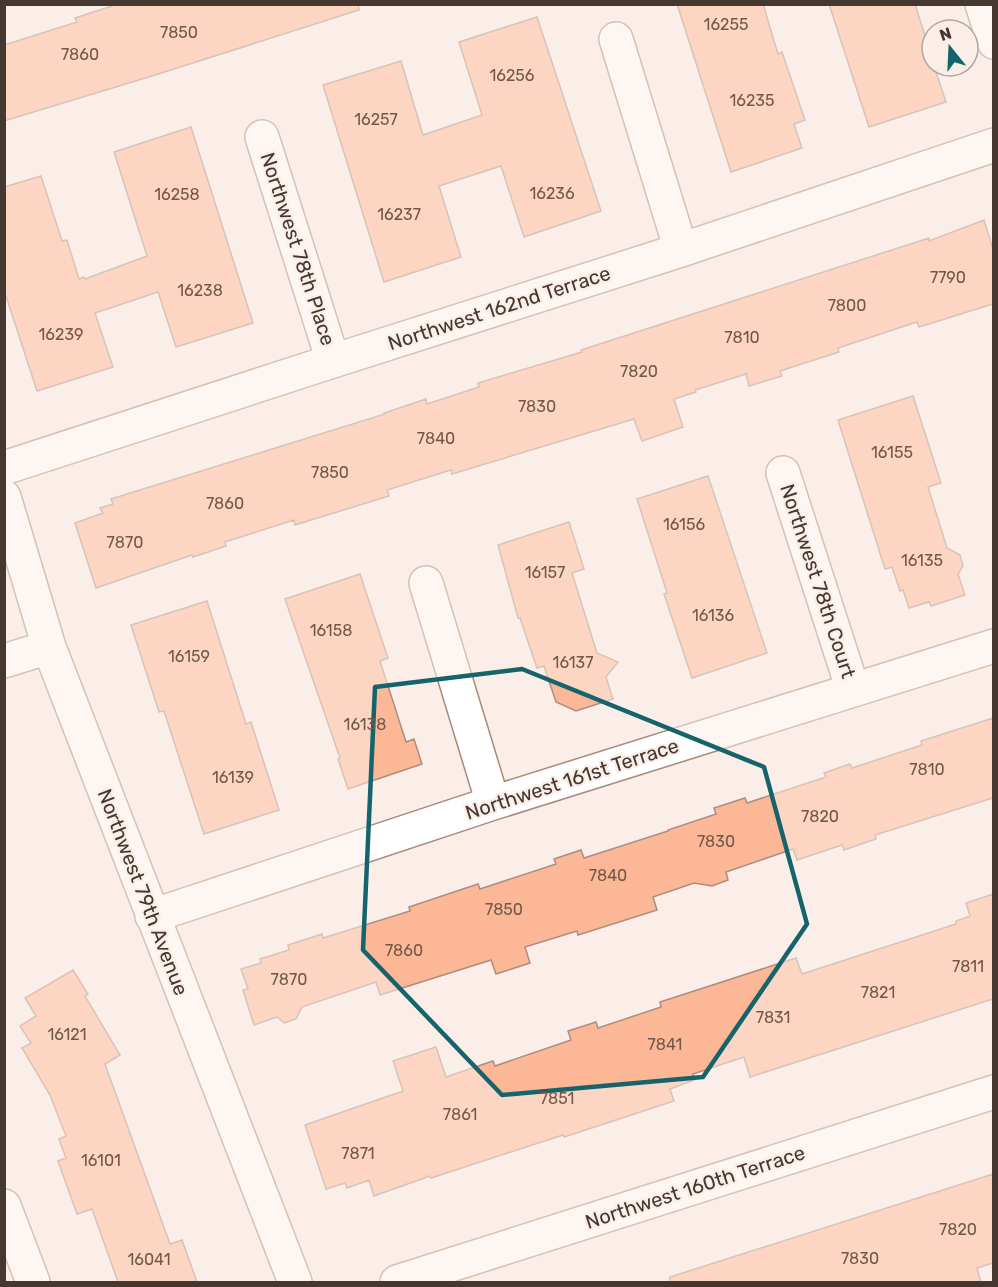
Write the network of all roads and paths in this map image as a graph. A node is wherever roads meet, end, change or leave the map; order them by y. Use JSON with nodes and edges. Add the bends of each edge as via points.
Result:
{"nodes":[{"id":1,"x":982,"y":4,"type":"edge"},
{"id":2,"x":615,"y":39,"type":"dead end"},
{"id":3,"x":993,"y":42,"type":"edge"},
{"id":4,"x":262,"y":137,"type":"dead end"},
{"id":5,"x":993,"y":145,"type":"edge"},
{"id":6,"x":681,"y":250,"type":"junction"},
{"id":7,"x":333,"y":360,"type":"junction"},
{"id":8,"x":4,"y":468,"type":"edge"},
{"id":9,"x":783,"y":472,"type":"dead end"},
{"id":10,"x":4,"y":497,"type":"edge"},
{"id":11,"x":426,"y":584,"type":"dead end"},
{"id":12,"x":993,"y":646,"type":"edge"},
{"id":13,"x":49,"y":647,"type":"junction"},
{"id":14,"x":4,"y":661,"type":"edge"},
{"id":15,"x":854,"y":690,"type":"junction"},
{"id":16,"x":493,"y":803,"type":"junction"},
{"id":17,"x":152,"y":916,"type":"junction"},
{"id":18,"x":993,"y":1092,"type":"edge"},
{"id":19,"x":4,"y":1206,"type":"edge"},
{"id":20,"x":33,"y":1282,"type":"edge"},
{"id":21,"x":295,"y":1282,"type":"edge"},
{"id":22,"x":397,"y":1282,"type":"edge"}],
"edges":[{"from":1,"to":3,"type":"street"},
{"from":2,"to":6,"type":"street"},
{"from":4,"to":7,"type":"street","name":"Northwest 78th Place"},
{"from":5,"to":6,"type":"street","name":"Northwest 162nd Terrace"},
{"from":6,"to":7,"type":"street","name":"Northwest 162nd Terrace"},
{"from":7,"to":8,"type":"street","name":"Northwest 162nd Terrace"},
{"from":9,"to":15,"type":"street","name":"Northwest 78th Court"},
{"from":10,"to":13,"type":"street","name":"Northwest 79th Avenue"},
{"from":11,"to":16,"type":"street"},
{"from":12,"to":15,"type":"street","name":"Northwest 161st Terrace"},
{"from":13,"to":14,"type":"street"},
{"from":13,"to":17,"type":"street","name":"Northwest 79th Avenue"},
{"from":15,"to":16,"type":"street","name":"Northwest 161st Terrace"},
{"from":16,"to":17,"type":"street","name":"Northwest 161st Terrace"},
{"from":17,"to":21,"type":"street","name":"Northwest 79th Avenue"},
{"from":18,"to":22,"type":"street","name":"Northwest 160th Terrace"},
{"from":19,"to":20,"type":"street"}]}
